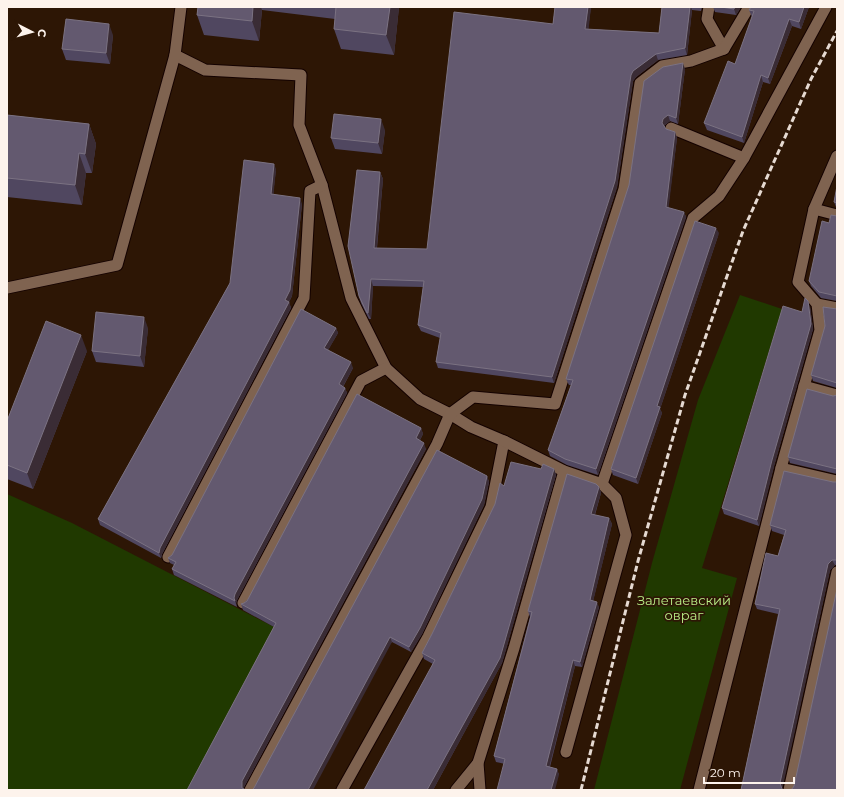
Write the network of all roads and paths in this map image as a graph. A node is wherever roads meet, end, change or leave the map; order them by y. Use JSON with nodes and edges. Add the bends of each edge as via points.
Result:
{"nodes":[{"id":1,"x":181,"y":7,"type":"edge"},
{"id":2,"x":708,"y":7,"type":"edge"},
{"id":3,"x":749,"y":7,"type":"edge"},
{"id":4,"x":826,"y":7,"type":"edge"},
{"id":5,"x":724,"y":49,"type":"junction"},
{"id":6,"x":175,"y":55,"type":"junction"},
{"id":7,"x":671,"y":128,"type":"dead end"},
{"id":8,"x":837,"y":156,"type":"edge"},
{"id":9,"x":744,"y":158,"type":"junction"},
{"id":10,"x":322,"y":185,"type":"junction"},
{"id":11,"x":814,"y":210,"type":"junction"},
{"id":12,"x":837,"y":215,"type":"edge"},
{"id":13,"x":7,"y":288,"type":"edge"},
{"id":14,"x":817,"y":304,"type":"junction"},
{"id":15,"x":837,"y":308,"type":"edge"},
{"id":16,"x":386,"y":368,"type":"junction"},
{"id":17,"x":804,"y":386,"type":"junction"},
{"id":18,"x":837,"y":394,"type":"edge"},
{"id":19,"x":450,"y":414,"type":"junction"},
{"id":20,"x":504,"y":441,"type":"junction"},
{"id":21,"x":781,"y":468,"type":"junction"},
{"id":22,"x":564,"y":471,"type":"junction"},
{"id":23,"x":837,"y":481,"type":"edge"},
{"id":24,"x":602,"y":484,"type":"junction"},
{"id":25,"x":168,"y":557,"type":"edge"},
{"id":26,"x":837,"y":572,"type":"edge"},
{"id":27,"x":243,"y":603,"type":"edge"},
{"id":28,"x":566,"y":752,"type":"dead end"},
{"id":29,"x":478,"y":763,"type":"junction"},
{"id":30,"x":250,"y":790,"type":"edge"},
{"id":31,"x":342,"y":790,"type":"edge"},
{"id":32,"x":456,"y":790,"type":"edge"},
{"id":33,"x":480,"y":790,"type":"edge"},
{"id":34,"x":699,"y":790,"type":"edge"},
{"id":35,"x":789,"y":790,"type":"edge"}],
"edges":[{"from":1,"to":6,"type":"lane"},
{"from":2,"to":5,"type":"lane","via":[[707,19]]},
{"from":3,"to":5,"type":"lane"},
{"from":4,"to":9,"type":"lane"},
{"from":5,"to":19,"type":"lane","via":[[691,61],[662,66],[640,84],[624,189],[555,404],[473,397]]},
{"from":6,"to":10,"type":"lane","via":[[205,70],[301,75],[299,125]]},
{"from":6,"to":13,"type":"lane","via":[[117,265]]},
{"from":7,"to":9,"type":"lane"},
{"from":8,"to":11,"type":"lane"},
{"from":9,"to":24,"type":"lane","via":[[719,196],[693,218]]},
{"from":10,"to":16,"type":"lane","via":[[351,298]]},
{"from":10,"to":25,"type":"lane","via":[[310,190],[304,298]]},
{"from":11,"to":12,"type":"lane"},
{"from":11,"to":14,"type":"lane","via":[[798,282]]},
{"from":14,"to":15,"type":"lane"},
{"from":14,"to":17,"type":"lane","via":[[820,330]]},
{"from":16,"to":19,"type":"lane","via":[[420,399]]},
{"from":16,"to":27,"type":"lane","via":[[361,381]]},
{"from":17,"to":18,"type":"lane"},
{"from":17,"to":21,"type":"lane"},
{"from":19,"to":20,"type":"lane","via":[[471,427]]},
{"from":19,"to":30,"type":"lane","via":[[433,451]]},
{"from":20,"to":22,"type":"lane"},
{"from":20,"to":31,"type":"lane","via":[[491,507],[428,637]]},
{"from":21,"to":23,"type":"lane"},
{"from":21,"to":34,"type":"lane"},
{"from":22,"to":24,"type":"lane"},
{"from":22,"to":29,"type":"lane","via":[[514,648]]},
{"from":24,"to":28,"type":"lane","via":[[616,498],[626,535]]},
{"from":26,"to":35,"type":"lane"},
{"from":29,"to":32,"type":"lane"},
{"from":29,"to":33,"type":"lane"}]}
